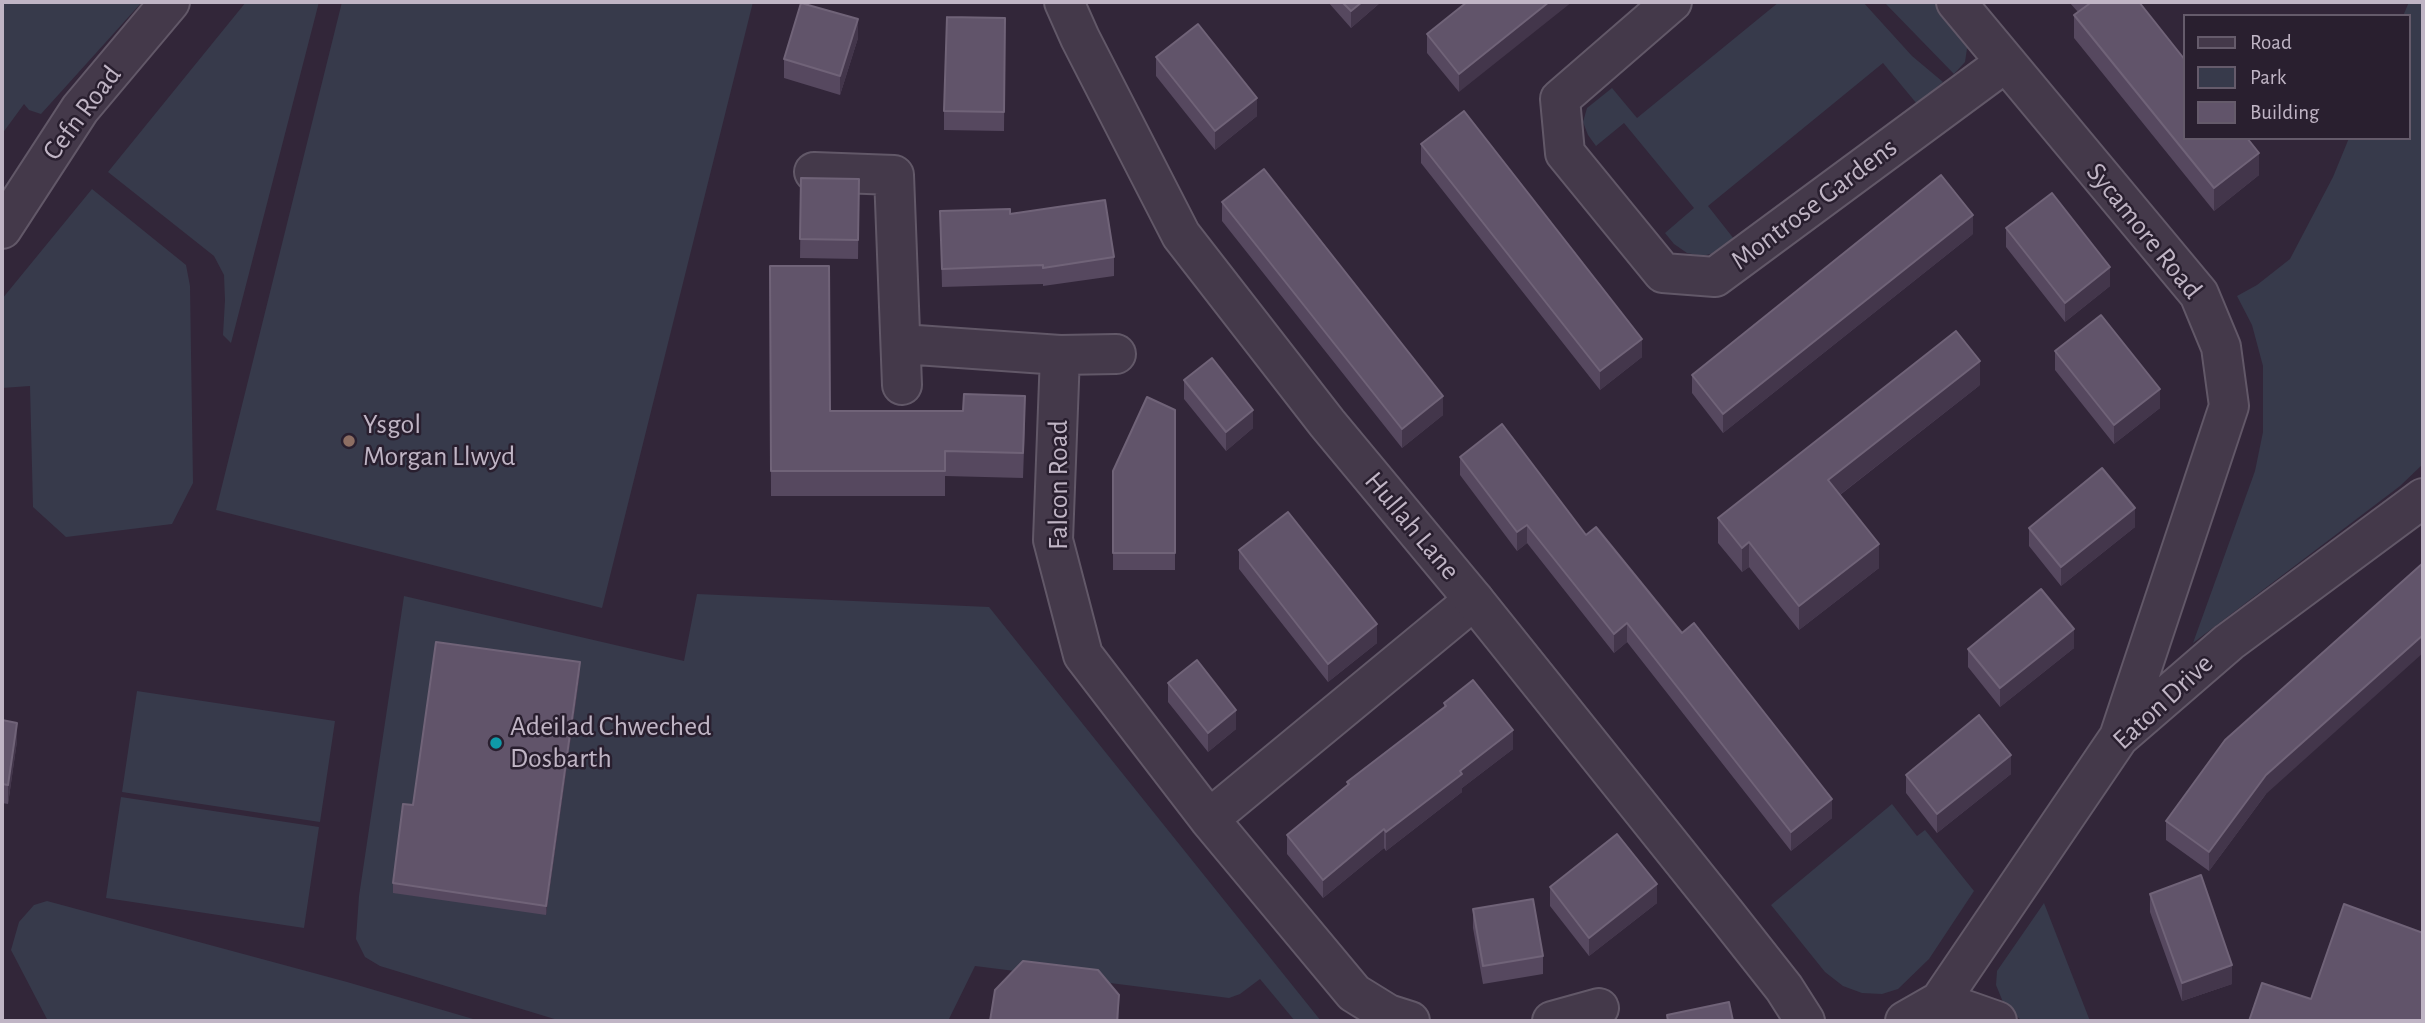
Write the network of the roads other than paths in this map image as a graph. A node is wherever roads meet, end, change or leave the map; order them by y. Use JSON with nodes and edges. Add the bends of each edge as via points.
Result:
{"nodes":[{"id":1,"x":170,"y":2,"type":"edge"},
{"id":2,"x":1064,"y":2,"type":"edge"},
{"id":3,"x":1672,"y":2,"type":"edge"},
{"id":4,"x":1956,"y":2,"type":"edge"},
{"id":5,"x":2006,"y":62,"type":"junction"},
{"id":6,"x":814,"y":172,"type":"dead end"},
{"id":7,"x":2,"y":229,"type":"edge"},
{"id":8,"x":902,"y":344,"type":"junction"},
{"id":9,"x":1116,"y":354,"type":"dead end"},
{"id":10,"x":1060,"y":355,"type":"junction"},
{"id":11,"x":902,"y":385,"type":"dead end"},
{"id":12,"x":2423,"y":498,"type":"edge"},
{"id":13,"x":1474,"y":600,"type":"junction"},
{"id":14,"x":2119,"y":737,"type":"junction"},
{"id":15,"x":1209,"y":819,"type":"junction"},
{"id":16,"x":1940,"y":1001,"type":"junction"},
{"id":17,"x":1599,"y":1008,"type":"dead end"},
{"id":18,"x":1410,"y":1021,"type":"edge"},
{"id":19,"x":1552,"y":1021,"type":"edge"},
{"id":20,"x":1805,"y":1021,"type":"edge"},
{"id":21,"x":1905,"y":1021,"type":"edge"},
{"id":22,"x":1997,"y":1021,"type":"edge"}],
"edges":[{"from":1,"to":7,"type":"street","name":"Cefn Road","via":[[79,109]]},
{"from":2,"to":13,"type":"street","name":"Hullah Lane","via":[[1181,235],[1327,423]]},
{"from":3,"to":5,"type":"street","name":"Montrose Gardens","via":[[1560,99],[1565,153],[1663,273],[1716,277]]},
{"from":4,"to":5,"type":"street","name":"Sycamore Road"},
{"from":5,"to":14,"type":"street","name":"Sycamore Road","via":[[2199,294],[2221,347],[2229,406]]},
{"from":6,"to":8,"type":"street","via":[[894,175]]},
{"from":8,"to":10,"type":"street"},
{"from":8,"to":11,"type":"street"},
{"from":9,"to":10,"type":"street"},
{"from":10,"to":15,"type":"street","name":"Falcon Road","via":[[1053,540],[1083,655]]},
{"from":12,"to":14,"type":"street","name":"Eaton Drive","via":[[2229,642]]},
{"from":13,"to":15,"type":"street"},
{"from":13,"to":20,"type":"street","name":"Hullah Lane","via":[[1784,988]]},
{"from":14,"to":16,"type":"street","name":"Eaton Drive"},
{"from":15,"to":18,"type":"street","name":"Falcon Road","via":[[1354,993],[1388,1014]]},
{"from":16,"to":21,"type":"street","name":"Eaton Drive"},
{"from":16,"to":22,"type":"street"},
{"from":17,"to":19,"type":"street"}]}
